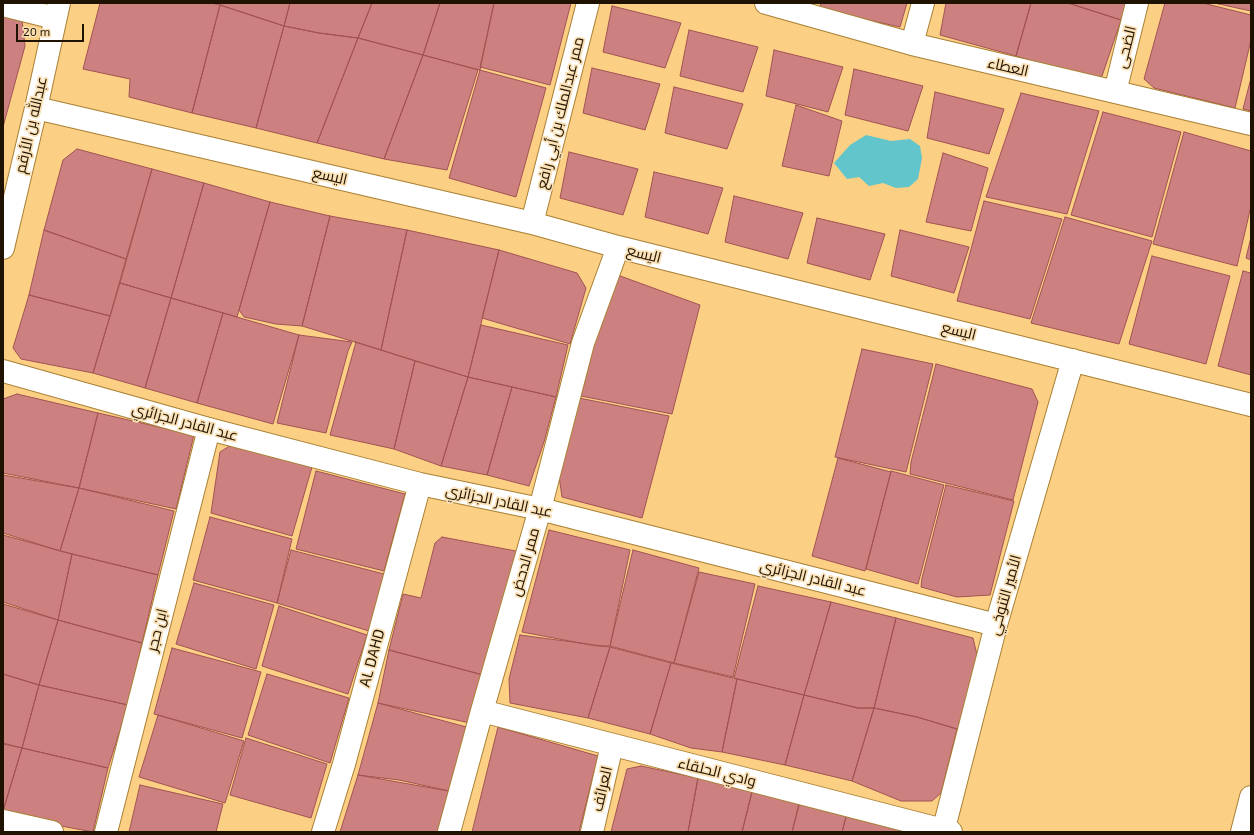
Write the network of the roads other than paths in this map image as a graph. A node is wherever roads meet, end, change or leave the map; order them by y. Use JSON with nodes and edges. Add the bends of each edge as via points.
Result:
{"nodes":[{"id":1,"x":588,"y":3,"type":"edge"},
{"id":2,"x":766,"y":3,"type":"edge"},
{"id":3,"x":923,"y":3,"type":"edge"},
{"id":4,"x":1137,"y":3,"type":"edge"},
{"id":5,"x":3,"y":5,"type":"edge"},
{"id":6,"x":57,"y":11,"type":"edge"},
{"id":7,"x":912,"y":44,"type":"junction"},
{"id":8,"x":1115,"y":92,"type":"junction"},
{"id":9,"x":36,"y":108,"type":"junction"},
{"id":10,"x":1251,"y":124,"type":"edge"},
{"id":11,"x":532,"y":223,"type":"junction"},
{"id":12,"x":618,"y":247,"type":"junction"},
{"id":13,"x":3,"y":248,"type":"edge"},
{"id":14,"x":1073,"y":360,"type":"junction"},
{"id":15,"x":3,"y":371,"type":"edge"},
{"id":16,"x":1251,"y":405,"type":"edge"},
{"id":17,"x":209,"y":429,"type":"junction"},
{"id":18,"x":420,"y":484,"type":"junction"},
{"id":19,"x":540,"y":509,"type":"junction"},
{"id":20,"x":996,"y":625,"type":"junction"},
{"id":21,"x":482,"y":711,"type":"junction"},
{"id":22,"x":612,"y":745,"type":"junction"},
{"id":23,"x":1251,"y":797,"type":"edge"},
{"id":24,"x":3,"y":821,"type":"edge"},
{"id":25,"x":946,"y":831,"type":"edge"},
{"id":26,"x":52,"y":832,"type":"edge"},
{"id":27,"x":106,"y":832,"type":"edge"},
{"id":28,"x":323,"y":832,"type":"edge"},
{"id":29,"x":449,"y":832,"type":"edge"},
{"id":30,"x":592,"y":832,"type":"edge"},
{"id":31,"x":1242,"y":832,"type":"edge"}],
"edges":[{"from":1,"to":11,"type":"street","name":"ممر عبدالملك بن أبي رافع"},
{"from":2,"to":7,"type":"street","name":"العطاء"},
{"from":3,"to":7,"type":"street"},
{"from":4,"to":8,"type":"street","name":"الضحى"},
{"from":5,"to":6,"type":"street"},
{"from":6,"to":9,"type":"street","name":"عبدالله بن الأرقم"},
{"from":7,"to":8,"type":"street","name":"العطاء"},
{"from":8,"to":10,"type":"street","name":"العطاء"},
{"from":9,"to":11,"type":"street","name":"اليسع"},
{"from":9,"to":13,"type":"street","name":"عبدالله بن الأرقم"},
{"from":11,"to":12,"type":"street","name":"اليسع"},
{"from":12,"to":14,"type":"street","name":"اليسع"},
{"from":12,"to":19,"type":"street","name":"ممر الدحض","via":[[583,343]]},
{"from":14,"to":16,"type":"street","name":"اليسع"},
{"from":14,"to":20,"type":"street","name":"الأمير التنوخي"},
{"from":15,"to":17,"type":"street","name":"عبد القادر الجزائري"},
{"from":17,"to":18,"type":"street","name":"عبد القادر الجزائري"},
{"from":17,"to":27,"type":"street","name":"ابن حجر"},
{"from":18,"to":19,"type":"street","name":"عبد القادر الجزائري"},
{"from":18,"to":28,"type":"street","name":"AL DAHD"},
{"from":19,"to":20,"type":"street","name":"عبد القادر الجزائري"},
{"from":19,"to":21,"type":"street","name":"ممر الدحض"},
{"from":20,"to":25,"type":"street","name":"الأمير التنوخي"},
{"from":21,"to":22,"type":"street","name":"وادي الحلقاء"},
{"from":21,"to":29,"type":"street","name":"ممر الدحض"},
{"from":22,"to":25,"type":"street","name":"وادي الحلقاء"},
{"from":22,"to":30,"type":"street","name":"العرائف"},
{"from":23,"to":31,"type":"street"},
{"from":24,"to":26,"type":"street"}]}
